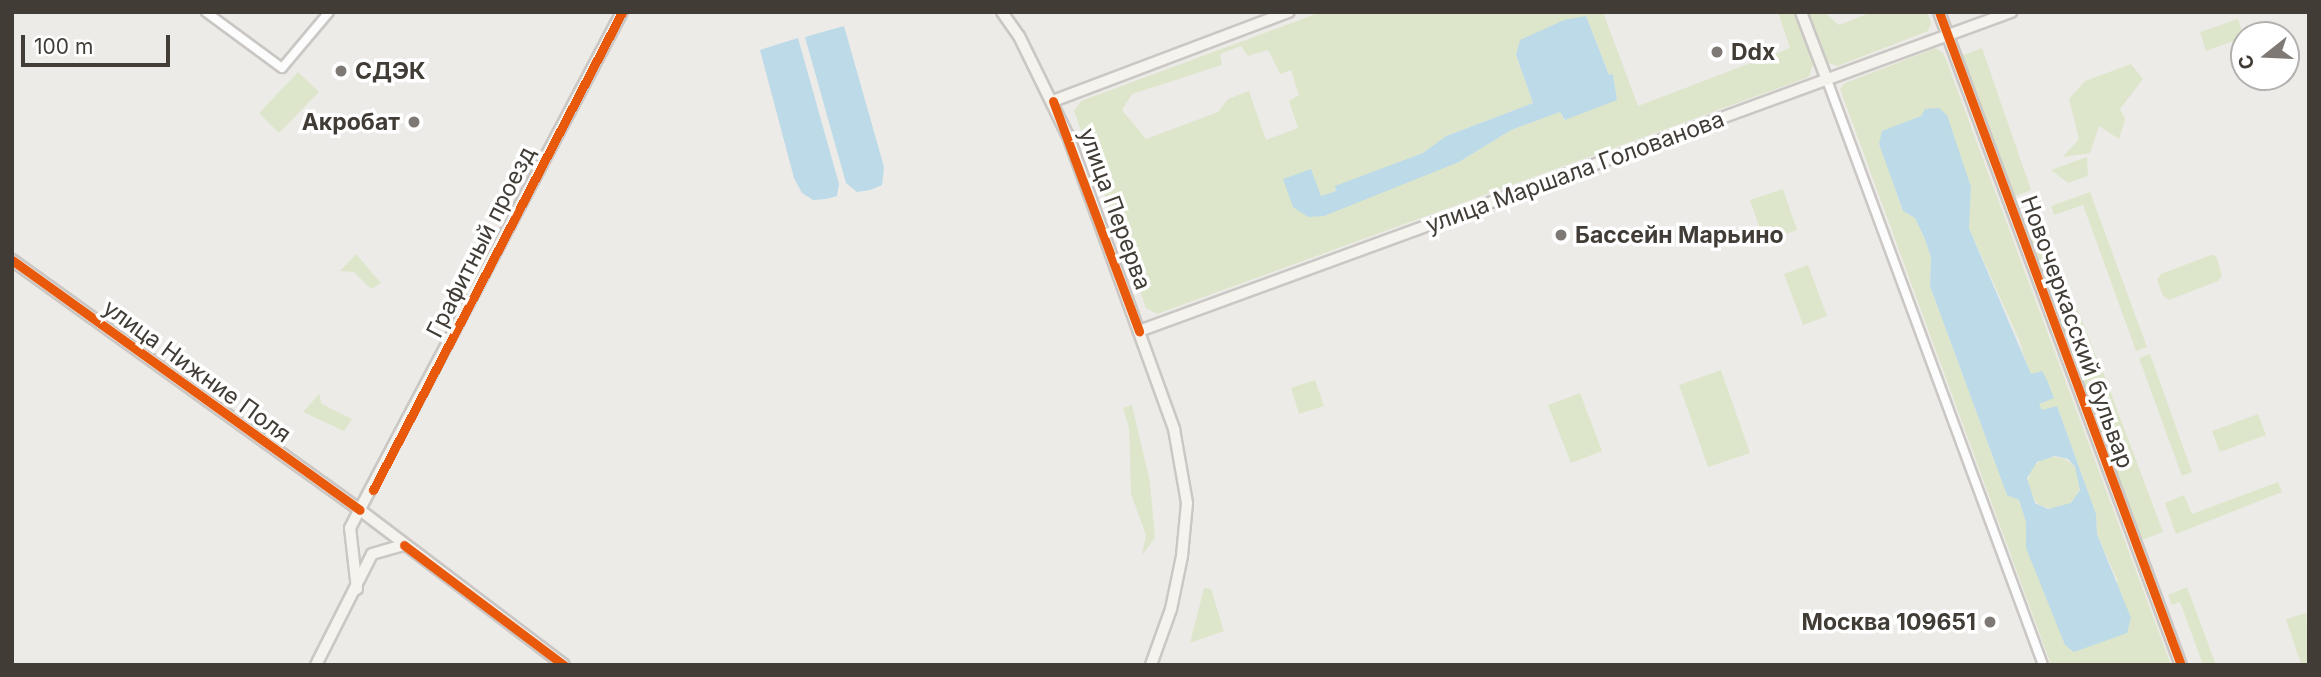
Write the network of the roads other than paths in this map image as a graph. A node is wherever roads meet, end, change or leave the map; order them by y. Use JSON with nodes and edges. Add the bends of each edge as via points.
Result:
{"nodes":[{"id":1,"x":206,"y":12,"type":"edge"},
{"id":2,"x":329,"y":12,"type":"edge"},
{"id":3,"x":622,"y":12,"type":"edge"},
{"id":4,"x":1002,"y":12,"type":"edge"},
{"id":5,"x":1289,"y":12,"type":"edge"},
{"id":6,"x":1801,"y":12,"type":"edge"},
{"id":7,"x":1939,"y":12,"type":"edge"},
{"id":8,"x":2011,"y":12,"type":"edge"},
{"id":9,"x":1947,"y":34,"type":"junction"},
{"id":10,"x":1827,"y":80,"type":"junction"},
{"id":11,"x":1053,"y":100,"type":"junction"},
{"id":12,"x":12,"y":260,"type":"edge"},
{"id":13,"x":1139,"y":331,"type":"junction"},
{"id":14,"x":360,"y":510,"type":"junction"},
{"id":15,"x":404,"y":545,"type":"junction"},
{"id":16,"x":357,"y":589,"type":"junction"},
{"id":17,"x":316,"y":665,"type":"edge"},
{"id":18,"x":564,"y":665,"type":"edge"},
{"id":19,"x":1151,"y":665,"type":"edge"},
{"id":20,"x":2043,"y":665,"type":"edge"},
{"id":21,"x":2181,"y":665,"type":"edge"}],
"edges":[{"from":1,"to":2,"type":"street","via":[[282,68]]},
{"from":3,"to":14,"type":"street","name":"Графитный проезд"},
{"from":4,"to":11,"type":"street","name":"улица Перерва"},
{"from":5,"to":11,"type":"street"},
{"from":6,"to":10,"type":"street"},
{"from":7,"to":9,"type":"street","name":"Новочеркасский бульвар"},
{"from":8,"to":9,"type":"street","name":"улица Маршала Голованова"},
{"from":9,"to":10,"type":"street","name":"улица Маршала Голованова"},
{"from":9,"to":21,"type":"street","name":"Новочеркасский бульвар"},
{"from":10,"to":13,"type":"street","name":"улица Маршала Голованова"},
{"from":10,"to":20,"type":"street"},
{"from":11,"to":13,"type":"street","name":"улица Перерва"},
{"from":12,"to":14,"type":"street","name":"улица Нижние Поля"},
{"from":13,"to":19,"type":"street","name":"улица Перерва","via":[[1174,429],[1187,503],[1176,590]]},
{"from":14,"to":15,"type":"street","name":"улица Нижние Поля"},
{"from":14,"to":16,"type":"street","name":"Графитный проезд","via":[[350,528]]},
{"from":15,"to":16,"type":"street","via":[[372,554]]},
{"from":15,"to":18,"type":"street","name":"улица Нижние Поля"},
{"from":16,"to":17,"type":"street"}]}
